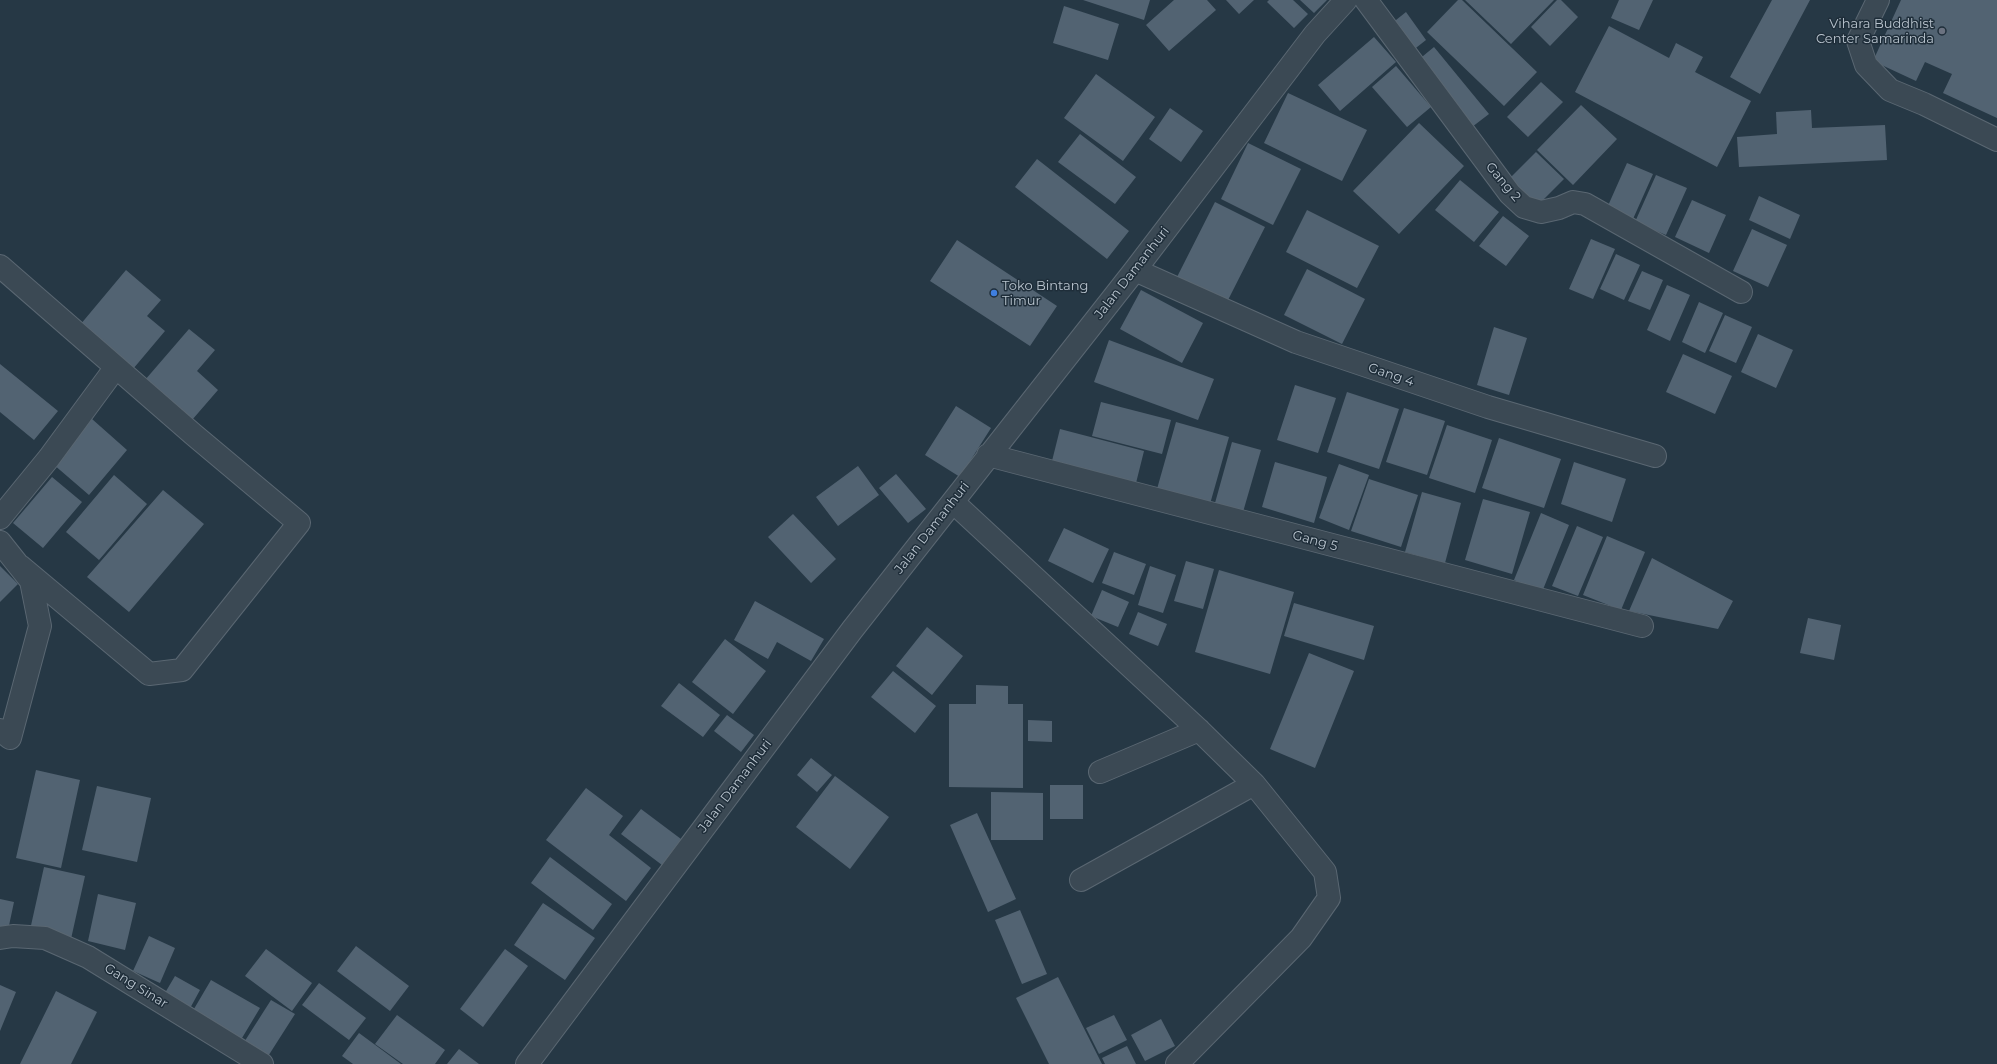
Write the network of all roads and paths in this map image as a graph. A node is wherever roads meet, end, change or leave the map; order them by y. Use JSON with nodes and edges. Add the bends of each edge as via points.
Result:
{"nodes":[{"id":1,"x":1346,"y":0,"type":"edge"},
{"id":2,"x":1366,"y":0,"type":"edge"},
{"id":3,"x":1878,"y":0,"type":"edge"},
{"id":4,"x":1997,"y":140,"type":"edge"},
{"id":5,"x":0,"y":266,"type":"edge"},
{"id":6,"x":1135,"y":270,"type":"junction"},
{"id":7,"x":1742,"y":292,"type":"dead end"},
{"id":8,"x":116,"y":368,"type":"junction"},
{"id":9,"x":988,"y":455,"type":"junction"},
{"id":10,"x":1655,"y":456,"type":"dead end"},
{"id":11,"x":953,"y":502,"type":"junction"},
{"id":12,"x":0,"y":518,"type":"edge"},
{"id":13,"x":0,"y":542,"type":"edge"},
{"id":14,"x":20,"y":566,"type":"junction"},
{"id":15,"x":1642,"y":626,"type":"dead end"},
{"id":16,"x":0,"y":730,"type":"edge"},
{"id":17,"x":1199,"y":730,"type":"junction"},
{"id":18,"x":1100,"y":772,"type":"dead end"},
{"id":19,"x":1254,"y":784,"type":"junction"},
{"id":20,"x":1080,"y":880,"type":"dead end"},
{"id":21,"x":0,"y":938,"type":"edge"},
{"id":22,"x":262,"y":1064,"type":"edge"},
{"id":23,"x":527,"y":1064,"type":"edge"},
{"id":24,"x":1177,"y":1064,"type":"edge"}],
"edges":[{"from":1,"to":6,"type":"street","name":"Jalan Damanhuri","via":[[1315,34]]},
{"from":2,"to":7,"type":"street","name":"Gang 2","via":[[1510,194],[1524,206],[1541,212],[1573,202],[1585,204]]},
{"from":3,"to":4,"type":"street","via":[[1858,41],[1866,65],[1890,90]]},
{"from":5,"to":8,"type":"street"},
{"from":6,"to":9,"type":"street","name":"Jalan Damanhuri"},
{"from":6,"to":10,"type":"street","name":"Gang 4","via":[[1296,342],[1488,407]]},
{"from":8,"to":12,"type":"street","via":[[49,458]]},
{"from":8,"to":14,"type":"street","via":[[300,523],[182,670],[149,674]]},
{"from":9,"to":11,"type":"street","name":"Jalan Damanhuri"},
{"from":9,"to":15,"type":"street","name":"Gang 5"},
{"from":11,"to":17,"type":"street"},
{"from":11,"to":23,"type":"street","name":"Jalan Damanhuri","via":[[852,630]]},
{"from":13,"to":14,"type":"street"},
{"from":14,"to":16,"type":"street","via":[[31,580],[40,626],[10,738]]},
{"from":17,"to":18,"type":"street"},
{"from":17,"to":19,"type":"street"},
{"from":19,"to":20,"type":"street"},
{"from":19,"to":24,"type":"street","via":[[1325,872],[1329,898],[1301,938]]},
{"from":21,"to":22,"type":"street","name":"Gang Sinar","via":[[45,938],[88,957]]}]}
